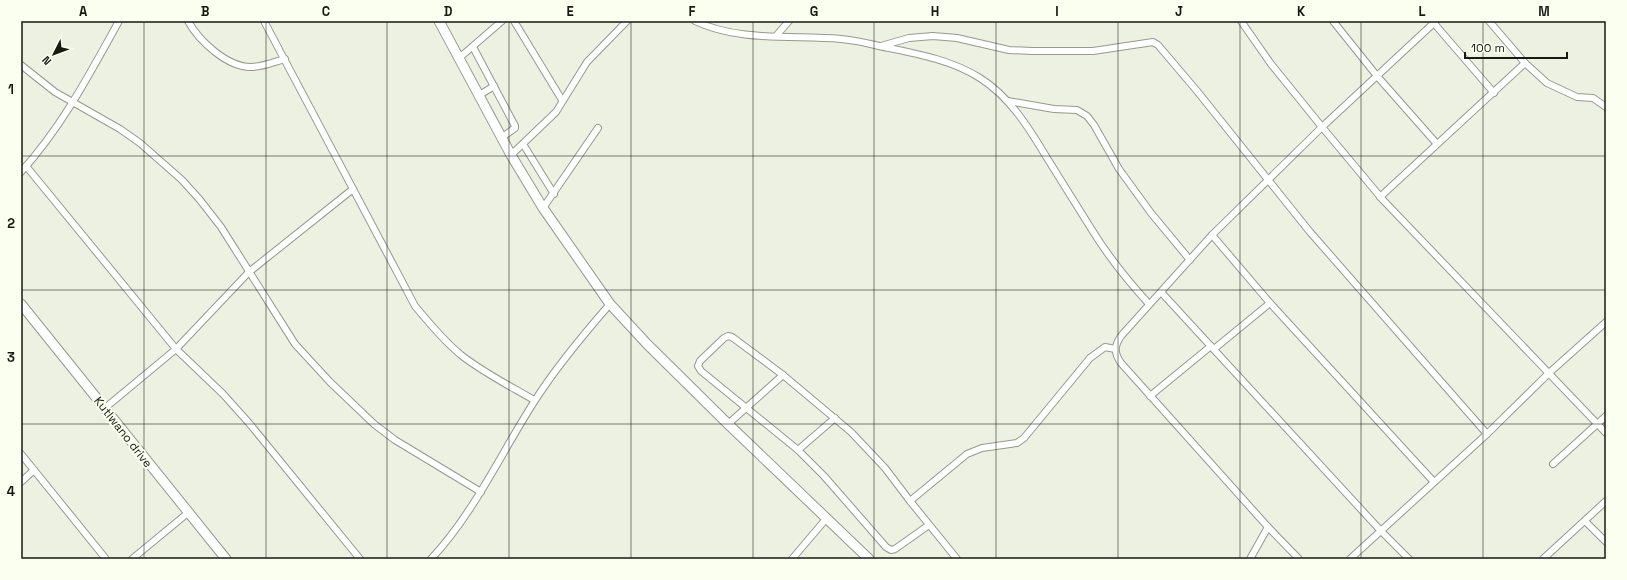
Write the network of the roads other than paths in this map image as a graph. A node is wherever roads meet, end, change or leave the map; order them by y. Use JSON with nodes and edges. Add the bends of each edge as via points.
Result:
{"nodes":[{"id":1,"x":119,"y":21,"type":"edge"},
{"id":2,"x":188,"y":21,"type":"edge"},
{"id":3,"x":264,"y":21,"type":"edge"},
{"id":4,"x":439,"y":21,"type":"edge"},
{"id":5,"x":502,"y":21,"type":"edge"},
{"id":6,"x":514,"y":21,"type":"edge"},
{"id":7,"x":627,"y":21,"type":"edge"},
{"id":8,"x":695,"y":21,"type":"edge"},
{"id":9,"x":789,"y":21,"type":"edge"},
{"id":10,"x":1241,"y":21,"type":"edge"},
{"id":11,"x":1333,"y":21,"type":"edge"},
{"id":12,"x":1489,"y":21,"type":"edge"},
{"id":13,"x":1434,"y":22,"type":"edge"},
{"id":14,"x":776,"y":36,"type":"junction"},
{"id":15,"x":881,"y":46,"type":"junction"},
{"id":16,"x":473,"y":47,"type":"junction"},
{"id":17,"x":285,"y":58,"type":"junction"},
{"id":18,"x":458,"y":59,"type":"junction"},
{"id":19,"x":1525,"y":63,"type":"junction"},
{"id":20,"x":21,"y":64,"type":"edge"},
{"id":21,"x":1377,"y":76,"type":"junction"},
{"id":22,"x":494,"y":86,"type":"junction"},
{"id":23,"x":1494,"y":93,"type":"junction"},
{"id":24,"x":478,"y":96,"type":"junction"},
{"id":25,"x":562,"y":100,"type":"junction"},
{"id":26,"x":1008,"y":101,"type":"junction"},
{"id":27,"x":74,"y":102,"type":"junction"},
{"id":28,"x":1606,"y":107,"type":"edge"},
{"id":29,"x":1322,"y":127,"type":"junction"},
{"id":30,"x":598,"y":128,"type":"dead end"},
{"id":31,"x":501,"y":138,"type":"junction"},
{"id":32,"x":523,"y":144,"type":"junction"},
{"id":33,"x":1437,"y":144,"type":"junction"},
{"id":34,"x":511,"y":155,"type":"junction"},
{"id":35,"x":26,"y":166,"type":"junction"},
{"id":36,"x":21,"y":172,"type":"edge"},
{"id":37,"x":1268,"y":180,"type":"junction"},
{"id":38,"x":353,"y":189,"type":"junction"},
{"id":39,"x":554,"y":194,"type":"junction"},
{"id":40,"x":1380,"y":197,"type":"junction"},
{"id":41,"x":543,"y":208,"type":"junction"},
{"id":42,"x":1212,"y":235,"type":"junction"},
{"id":43,"x":1190,"y":260,"type":"junction"},
{"id":44,"x":249,"y":272,"type":"junction"},
{"id":45,"x":1161,"y":292,"type":"junction"},
{"id":46,"x":1270,"y":303,"type":"junction"},
{"id":47,"x":21,"y":304,"type":"edge"},
{"id":48,"x":610,"y":304,"type":"junction"},
{"id":49,"x":1149,"y":304,"type":"junction"},
{"id":50,"x":1606,"y":322,"type":"edge"},
{"id":51,"x":176,"y":348,"type":"junction"},
{"id":52,"x":1213,"y":348,"type":"junction"},
{"id":53,"x":1115,"y":349,"type":"junction"},
{"id":54,"x":1549,"y":373,"type":"junction"},
{"id":55,"x":783,"y":375,"type":"junction"},
{"id":56,"x":1150,"y":396,"type":"junction"},
{"id":57,"x":534,"y":400,"type":"junction"},
{"id":58,"x":105,"y":408,"type":"junction"},
{"id":59,"x":746,"y":408,"type":"junction"},
{"id":60,"x":1606,"y":416,"type":"edge"},
{"id":61,"x":835,"y":418,"type":"junction"},
{"id":62,"x":728,"y":424,"type":"junction"},
{"id":63,"x":1598,"y":424,"type":"junction"},
{"id":64,"x":1606,"y":433,"type":"edge"},
{"id":65,"x":1487,"y":434,"type":"junction"},
{"id":66,"x":798,"y":450,"type":"junction"},
{"id":67,"x":21,"y":454,"type":"edge"},
{"id":68,"x":1553,"y":464,"type":"dead end"},
{"id":69,"x":34,"y":470,"type":"junction"},
{"id":70,"x":21,"y":482,"type":"edge"},
{"id":71,"x":1434,"y":482,"type":"junction"},
{"id":72,"x":481,"y":492,"type":"junction"},
{"id":73,"x":910,"y":501,"type":"junction"},
{"id":74,"x":1606,"y":501,"type":"edge"},
{"id":75,"x":189,"y":512,"type":"junction"},
{"id":76,"x":826,"y":519,"type":"junction"},
{"id":77,"x":1585,"y":521,"type":"junction"},
{"id":78,"x":929,"y":525,"type":"junction"},
{"id":79,"x":1268,"y":527,"type":"junction"},
{"id":80,"x":1381,"y":531,"type":"junction"},
{"id":81,"x":1606,"y":542,"type":"edge"},
{"id":82,"x":106,"y":559,"type":"edge"},
{"id":83,"x":132,"y":559,"type":"edge"},
{"id":84,"x":226,"y":559,"type":"edge"},
{"id":85,"x":360,"y":559,"type":"edge"},
{"id":86,"x":431,"y":559,"type":"edge"},
{"id":87,"x":792,"y":559,"type":"edge"},
{"id":88,"x":869,"y":559,"type":"edge"},
{"id":89,"x":957,"y":559,"type":"edge"},
{"id":90,"x":1250,"y":559,"type":"edge"},
{"id":91,"x":1298,"y":559,"type":"edge"},
{"id":92,"x":1350,"y":559,"type":"edge"},
{"id":93,"x":1408,"y":559,"type":"edge"},
{"id":94,"x":1543,"y":559,"type":"edge"}],
"edges":[{"from":1,"to":27,"type":"street"},
{"from":2,"to":17,"type":"street","via":[[207,45],[240,65],[253,67]]},
{"from":3,"to":17,"type":"street"},
{"from":4,"to":18,"type":"street"},
{"from":5,"to":16,"type":"street"},
{"from":6,"to":25,"type":"street"},
{"from":7,"to":25,"type":"street","via":[[587,62]]},
{"from":8,"to":14,"type":"street","via":[[729,32]]},
{"from":9,"to":14,"type":"street"},
{"from":10,"to":29,"type":"street","via":[[1271,64]]},
{"from":11,"to":21,"type":"street"},
{"from":12,"to":19,"type":"street"},
{"from":13,"to":21,"type":"street"},
{"from":13,"to":23,"type":"street"},
{"from":14,"to":15,"type":"street","via":[[842,39]]},
{"from":15,"to":26,"type":"street","via":[[954,66],[979,77]]},
{"from":15,"to":37,"type":"street","via":[[909,38],[933,36],[1025,51],[1093,51],[1153,42],[1197,91]]},
{"from":16,"to":18,"type":"street"},
{"from":16,"to":22,"type":"street"},
{"from":17,"to":38,"type":"street"},
{"from":18,"to":24,"type":"street"},
{"from":19,"to":23,"type":"street"},
{"from":19,"to":28,"type":"street","via":[[1547,83],[1578,96],[1593,98]]},
{"from":20,"to":27,"type":"street","via":[[55,92]]},
{"from":21,"to":29,"type":"street"},
{"from":21,"to":33,"type":"street"},
{"from":22,"to":24,"type":"street"},
{"from":22,"to":31,"type":"street","via":[[515,128]]},
{"from":23,"to":33,"type":"street"},
{"from":24,"to":31,"type":"street"},
{"from":25,"to":32,"type":"street","via":[[556,112]]},
{"from":26,"to":43,"type":"street","via":[[1077,110],[1087,116],[1119,169]]},
{"from":26,"to":49,"type":"street","via":[[1093,232],[1129,282]]},
{"from":27,"to":35,"type":"street"},
{"from":27,"to":44,"type":"street","via":[[140,143],[182,180],[218,222]]},
{"from":29,"to":37,"type":"street"},
{"from":29,"to":40,"type":"street"},
{"from":30,"to":39,"type":"street"},
{"from":31,"to":34,"type":"street"},
{"from":32,"to":34,"type":"street"},
{"from":32,"to":39,"type":"street"},
{"from":33,"to":40,"type":"street"},
{"from":34,"to":41,"type":"street"},
{"from":35,"to":36,"type":"street"},
{"from":35,"to":51,"type":"street"},
{"from":37,"to":42,"type":"street"},
{"from":37,"to":65,"type":"street","via":[[1320,244]]},
{"from":38,"to":44,"type":"street"},
{"from":38,"to":57,"type":"street","via":[[415,306],[438,334],[461,355],[490,375]]},
{"from":39,"to":41,"type":"street"},
{"from":40,"to":54,"type":"street"},
{"from":41,"to":48,"type":"street"},
{"from":42,"to":43,"type":"street"},
{"from":42,"to":46,"type":"street"},
{"from":43,"to":45,"type":"street"},
{"from":44,"to":51,"type":"street"},
{"from":44,"to":72,"type":"street","via":[[295,344],[374,424],[395,440]]},
{"from":45,"to":49,"type":"street"},
{"from":45,"to":52,"type":"street"},
{"from":46,"to":52,"type":"street"},
{"from":46,"to":71,"type":"street"},
{"from":47,"to":58,"type":"street","name":"Kutlwano drive"},
{"from":48,"to":57,"type":"street","via":[[572,348]]},
{"from":48,"to":62,"type":"street"},
{"from":49,"to":53,"type":"street","via":[[1121,336]]},
{"from":50,"to":54,"type":"street"},
{"from":51,"to":58,"type":"street"},
{"from":51,"to":85,"type":"street","via":[[249,423]]},
{"from":52,"to":56,"type":"street"},
{"from":52,"to":80,"type":"street"},
{"from":53,"to":56,"type":"street","via":[[1121,363]]},
{"from":53,"to":73,"type":"street","via":[[1105,347],[1090,358],[1018,443],[982,448],[967,454]]},
{"from":54,"to":63,"type":"street"},
{"from":54,"to":65,"type":"street"},
{"from":55,"to":59,"type":"street"},
{"from":55,"to":59,"type":"street","via":[[732,337],[724,338],[698,366]]},
{"from":55,"to":61,"type":"street"},
{"from":56,"to":79,"type":"street"},
{"from":57,"to":72,"type":"street"},
{"from":58,"to":75,"type":"street","name":"Kutlwano drive"},
{"from":59,"to":62,"type":"street"},
{"from":59,"to":66,"type":"street"},
{"from":60,"to":63,"type":"street"},
{"from":61,"to":66,"type":"street"},
{"from":61,"to":73,"type":"street","via":[[885,468]]},
{"from":62,"to":76,"type":"street"},
{"from":63,"to":64,"type":"street"},
{"from":63,"to":68,"type":"street"},
{"from":65,"to":71,"type":"street"},
{"from":66,"to":78,"type":"street","via":[[891,550]]},
{"from":67,"to":69,"type":"street"},
{"from":69,"to":70,"type":"street"},
{"from":69,"to":82,"type":"street"},
{"from":71,"to":80,"type":"street"},
{"from":72,"to":86,"type":"street","via":[[450,537]]},
{"from":73,"to":78,"type":"street"},
{"from":74,"to":77,"type":"street"},
{"from":75,"to":83,"type":"street"},
{"from":75,"to":84,"type":"street","name":"Kutlwano drive"},
{"from":76,"to":87,"type":"street"},
{"from":76,"to":88,"type":"street"},
{"from":77,"to":81,"type":"street"},
{"from":77,"to":94,"type":"street"},
{"from":78,"to":89,"type":"street"},
{"from":79,"to":90,"type":"street"},
{"from":79,"to":91,"type":"street"},
{"from":80,"to":92,"type":"street"},
{"from":80,"to":93,"type":"street"}]}
